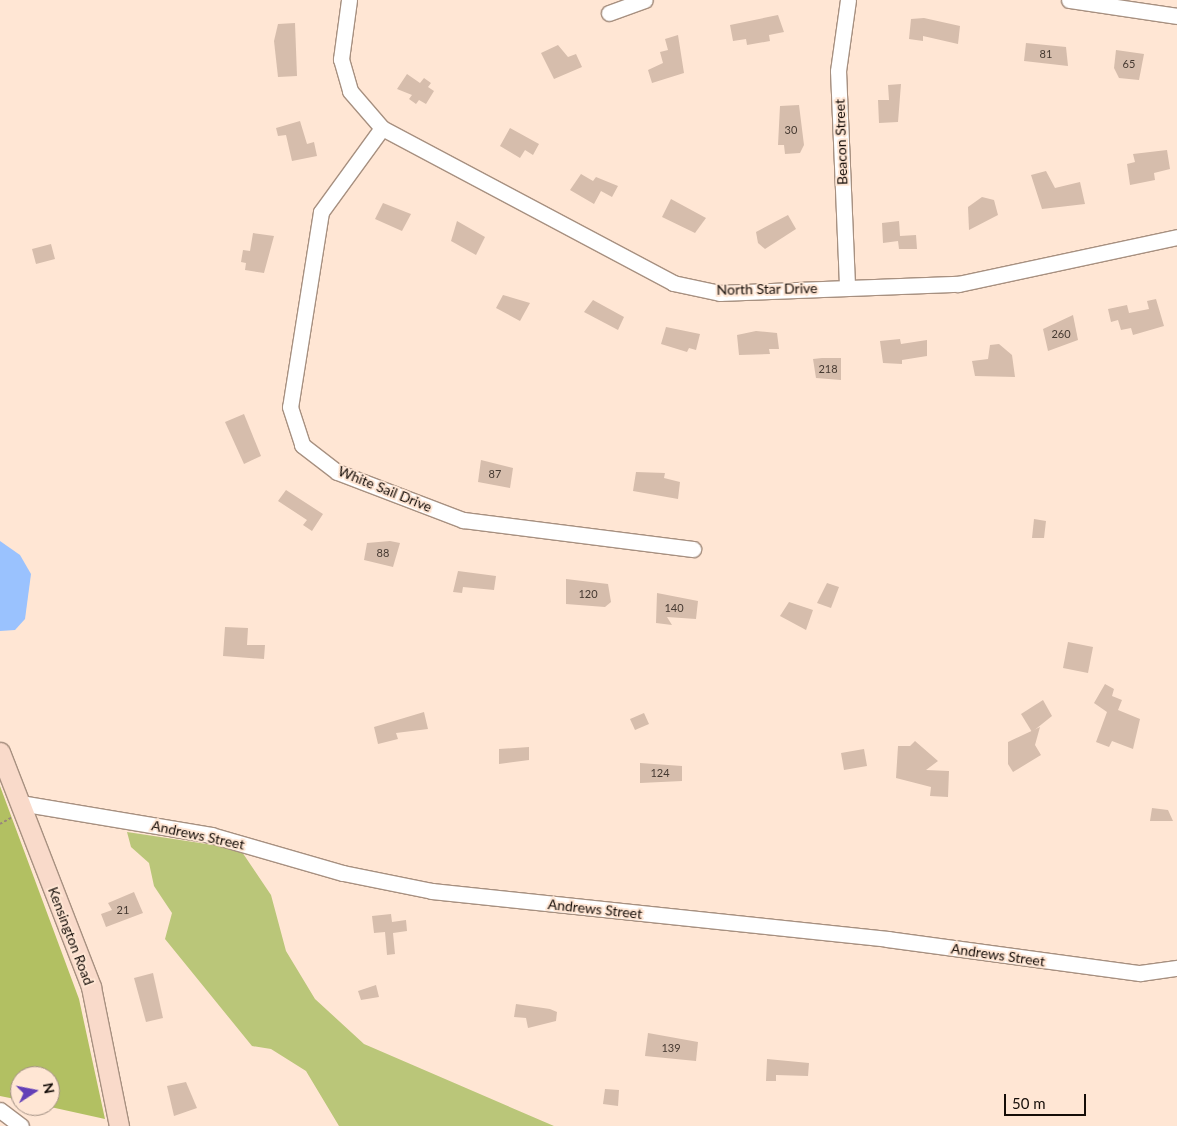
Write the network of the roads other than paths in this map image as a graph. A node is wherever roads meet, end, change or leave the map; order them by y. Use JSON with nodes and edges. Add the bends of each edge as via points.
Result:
{"nodes":[{"id":1,"x":349,"y":0,"type":"edge"},
{"id":2,"x":645,"y":0,"type":"edge"},
{"id":3,"x":848,"y":0,"type":"edge"},
{"id":4,"x":1069,"y":0,"type":"edge"},
{"id":5,"x":610,"y":13,"type":"dead end"},
{"id":6,"x":1177,"y":16,"type":"edge"},
{"id":7,"x":382,"y":128,"type":"junction"},
{"id":8,"x":1177,"y":237,"type":"edge"},
{"id":9,"x":847,"y":285,"type":"junction"},
{"id":10,"x":693,"y":548,"type":"dead end"},
{"id":11,"x":0,"y":752,"type":"edge"},
{"id":12,"x":20,"y":804,"type":"junction"},
{"id":13,"x":1177,"y":968,"type":"edge"},
{"id":14,"x":0,"y":1110,"type":"edge"},
{"id":15,"x":21,"y":1126,"type":"edge"},
{"id":16,"x":120,"y":1126,"type":"edge"}],
"edges":[{"from":1,"to":7,"type":"street","name":"North Star Drive","via":[[341,59],[350,91]]},
{"from":2,"to":5,"type":"street"},
{"from":3,"to":9,"type":"street","name":"Beacon Street","via":[[838,71]]},
{"from":4,"to":6,"type":"street"},
{"from":7,"to":9,"type":"street","name":"North Star Drive","via":[[673,283],[720,293]]},
{"from":7,"to":10,"type":"street","name":"White Sail Drive","via":[[321,212],[290,407],[302,445],[337,472],[464,520]]},
{"from":8,"to":9,"type":"street","name":"North Star Drive","via":[[958,284]]},
{"from":11,"to":12,"type":"main road","name":"Kensington Road"},
{"from":12,"to":13,"type":"street","name":"Andrews Street","via":[[211,835],[343,873],[432,891],[887,939],[1140,973]]},
{"from":12,"to":16,"type":"main road","name":"Kensington Road","via":[[91,987]]},
{"from":14,"to":15,"type":"street"}]}
